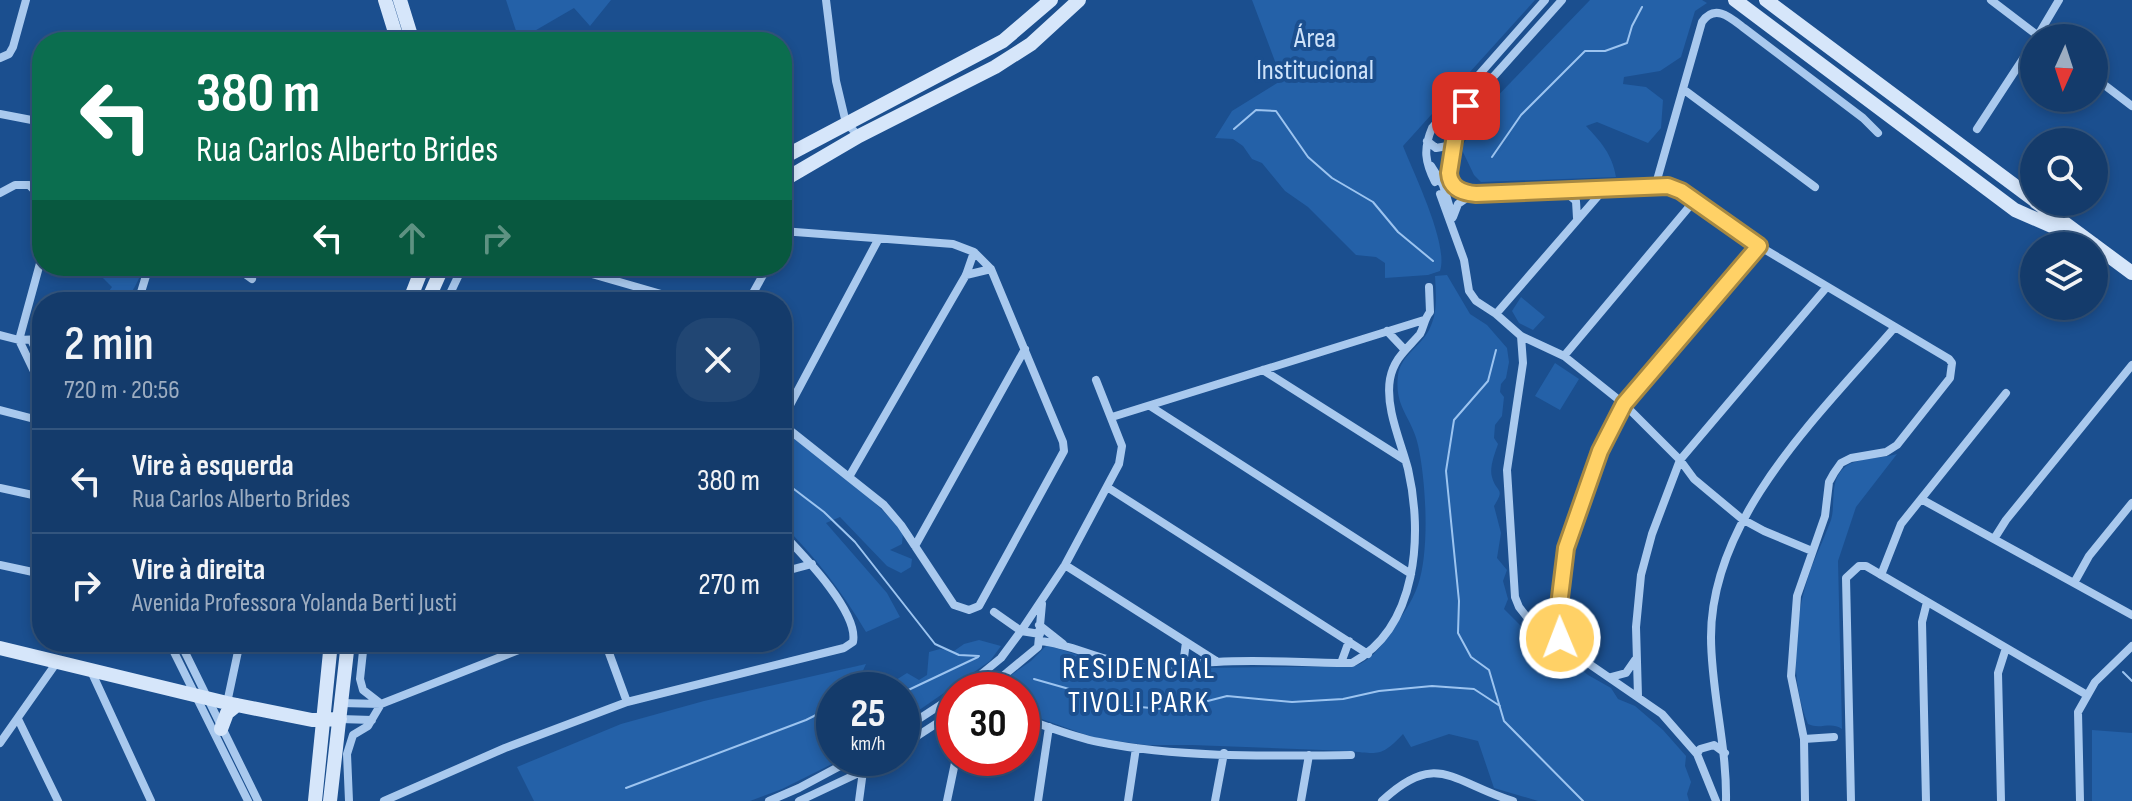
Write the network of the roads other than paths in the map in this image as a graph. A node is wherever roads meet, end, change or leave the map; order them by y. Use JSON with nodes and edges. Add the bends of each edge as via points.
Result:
{"nodes":[{"id":1,"x":26,"y":0,"type":"edge"},
{"id":2,"x":385,"y":0,"type":"edge"},
{"id":3,"x":400,"y":0,"type":"edge"},
{"id":4,"x":826,"y":0,"type":"edge"},
{"id":5,"x":1051,"y":0,"type":"edge"},
{"id":6,"x":1079,"y":0,"type":"edge"},
{"id":7,"x":1545,"y":0,"type":"edge"},
{"id":8,"x":1562,"y":0,"type":"edge"},
{"id":9,"x":1735,"y":0,"type":"edge"},
{"id":10,"x":1766,"y":0,"type":"edge"},
{"id":11,"x":1991,"y":0,"type":"edge"},
{"id":12,"x":2059,"y":0,"type":"edge"},
{"id":13,"x":2021,"y":24,"type":"edge"},
{"id":14,"x":2046,"y":24,"type":"edge"},
{"id":15,"x":395,"y":32,"type":"edge"},
{"id":16,"x":410,"y":32,"type":"edge"},
{"id":17,"x":0,"y":58,"type":"edge"},
{"id":18,"x":2020,"y":65,"type":"edge"},
{"id":19,"x":2108,"y":88,"type":"edge"},
{"id":20,"x":1683,"y":89,"type":"junction"},
{"id":21,"x":2132,"y":106,"type":"edge"},
{"id":22,"x":0,"y":114,"type":"edge"},
{"id":23,"x":32,"y":120,"type":"edge"},
{"id":24,"x":846,"y":123,"type":"junction"},
{"id":25,"x":1977,"y":129,"type":"dead end"},
{"id":26,"x":1878,"y":133,"type":"dead end"},
{"id":27,"x":859,"y":136,"type":"junction"},
{"id":28,"x":1427,"y":141,"type":"junction"},
{"id":29,"x":1453,"y":145,"type":"junction"},
{"id":30,"x":792,"y":153,"type":"edge"},
{"id":31,"x":1425,"y":159,"type":"junction"},
{"id":32,"x":792,"y":175,"type":"edge"},
{"id":33,"x":1435,"y":182,"type":"dead end"},
{"id":34,"x":1655,"y":187,"type":"junction"},
{"id":35,"x":1815,"y":187,"type":"dead end"},
{"id":36,"x":32,"y":188,"type":"edge"},
{"id":37,"x":1599,"y":189,"type":"junction"},
{"id":38,"x":2020,"y":190,"type":"edge"},
{"id":39,"x":1466,"y":191,"type":"junction"},
{"id":40,"x":1564,"y":191,"type":"junction"},
{"id":41,"x":0,"y":193,"type":"edge"},
{"id":42,"x":1441,"y":198,"type":"dead end"},
{"id":43,"x":1694,"y":201,"type":"junction"},
{"id":44,"x":2055,"y":216,"type":"edge"},
{"id":45,"x":1452,"y":217,"type":"junction"},
{"id":46,"x":1577,"y":219,"type":"junction"},
{"id":47,"x":2065,"y":232,"type":"edge"},
{"id":48,"x":2077,"y":232,"type":"edge"},
{"id":49,"x":792,"y":233,"type":"edge"},
{"id":50,"x":878,"y":240,"type":"junction"},
{"id":51,"x":1456,"y":240,"type":"junction"},
{"id":52,"x":1759,"y":246,"type":"junction"},
{"id":53,"x":974,"y":252,"type":"junction"},
{"id":54,"x":2108,"y":255,"type":"edge"},
{"id":55,"x":991,"y":269,"type":"junction"},
{"id":56,"x":2132,"y":273,"type":"edge"},
{"id":57,"x":966,"y":275,"type":"junction"},
{"id":58,"x":248,"y":276,"type":"edge"},
{"id":59,"x":599,"y":276,"type":"edge"},
{"id":60,"x":612,"y":276,"type":"edge"},
{"id":61,"x":252,"y":279,"type":"dead end"},
{"id":62,"x":613,"y":280,"type":"junction"},
{"id":63,"x":1429,"y":287,"type":"dead end"},
{"id":64,"x":1826,"y":288,"type":"junction"},
{"id":65,"x":654,"y":292,"type":"edge"},
{"id":66,"x":32,"y":293,"type":"edge"},
{"id":67,"x":1496,"y":314,"type":"junction"},
{"id":68,"x":1424,"y":320,"type":"junction"},
{"id":69,"x":1895,"y":327,"type":"junction"},
{"id":70,"x":1387,"y":331,"type":"junction"},
{"id":71,"x":0,"y":335,"type":"edge"},
{"id":72,"x":1521,"y":336,"type":"junction"},
{"id":73,"x":19,"y":340,"type":"junction"},
{"id":74,"x":31,"y":340,"type":"edge"},
{"id":75,"x":1025,"y":349,"type":"junction"},
{"id":76,"x":1404,"y":349,"type":"junction"},
{"id":77,"x":1564,"y":356,"type":"junction"},
{"id":78,"x":2132,"y":365,"type":"edge"},
{"id":79,"x":32,"y":367,"type":"edge"},
{"id":80,"x":1263,"y":370,"type":"junction"},
{"id":81,"x":1096,"y":380,"type":"dead end"},
{"id":82,"x":2006,"y":393,"type":"dead end"},
{"id":83,"x":792,"y":403,"type":"edge"},
{"id":84,"x":1624,"y":404,"type":"junction"},
{"id":85,"x":1150,"y":406,"type":"junction"},
{"id":86,"x":0,"y":410,"type":"edge"},
{"id":87,"x":1112,"y":417,"type":"junction"},
{"id":88,"x":32,"y":418,"type":"edge"},
{"id":89,"x":792,"y":430,"type":"edge"},
{"id":90,"x":1680,"y":460,"type":"junction"},
{"id":91,"x":1406,"y":461,"type":"junction"},
{"id":92,"x":849,"y":477,"type":"junction"},
{"id":93,"x":1107,"y":487,"type":"junction"},
{"id":94,"x":0,"y":488,"type":"edge"},
{"id":95,"x":32,"y":495,"type":"edge"},
{"id":96,"x":1921,"y":499,"type":"junction"},
{"id":97,"x":2132,"y":503,"type":"edge"},
{"id":98,"x":1742,"y":519,"type":"junction"},
{"id":99,"x":1994,"y":539,"type":"junction"},
{"id":100,"x":792,"y":543,"type":"edge"},
{"id":101,"x":915,"y":546,"type":"junction"},
{"id":102,"x":1812,"y":551,"type":"junction"},
{"id":103,"x":812,"y":564,"type":"junction"},
{"id":104,"x":0,"y":565,"type":"edge"},
{"id":105,"x":1065,"y":565,"type":"junction"},
{"id":106,"x":792,"y":569,"type":"edge"},
{"id":107,"x":32,"y":572,"type":"edge"},
{"id":108,"x":1411,"y":574,"type":"junction"},
{"id":109,"x":1881,"y":575,"type":"junction"},
{"id":110,"x":2074,"y":583,"type":"junction"},
{"id":111,"x":1043,"y":598,"type":"junction"},
{"id":112,"x":1927,"y":602,"type":"junction"},
{"id":113,"x":1559,"y":606,"type":"junction"},
{"id":114,"x":994,"y":612,"type":"dead end"},
{"id":115,"x":2132,"y":615,"type":"edge"},
{"id":116,"x":1527,"y":618,"type":"junction"},
{"id":117,"x":1021,"y":631,"type":"junction"},
{"id":118,"x":1040,"y":633,"type":"junction"},
{"id":119,"x":1349,"y":641,"type":"junction"},
{"id":120,"x":1186,"y":642,"type":"junction"},
{"id":121,"x":1063,"y":644,"type":"junction"},
{"id":122,"x":1565,"y":646,"type":"junction"},
{"id":123,"x":2132,"y":646,"type":"edge"},
{"id":124,"x":0,"y":648,"type":"edge"},
{"id":125,"x":2006,"y":648,"type":"junction"},
{"id":126,"x":175,"y":652,"type":"edge"},
{"id":127,"x":184,"y":652,"type":"edge"},
{"id":128,"x":239,"y":652,"type":"edge"},
{"id":129,"x":330,"y":652,"type":"edge"},
{"id":130,"x":347,"y":652,"type":"edge"},
{"id":131,"x":363,"y":652,"type":"edge"},
{"id":132,"x":514,"y":652,"type":"edge"},
{"id":133,"x":609,"y":652,"type":"edge"},
{"id":134,"x":1368,"y":654,"type":"junction"},
{"id":135,"x":1635,"y":659,"type":"junction"},
{"id":136,"x":1217,"y":661,"type":"junction"},
{"id":137,"x":57,"y":662,"type":"junction"},
{"id":138,"x":1341,"y":663,"type":"junction"},
{"id":139,"x":1183,"y":665,"type":"junction"},
{"id":140,"x":91,"y":671,"type":"junction"},
{"id":141,"x":985,"y":672,"type":"edge"},
{"id":142,"x":1008,"y":672,"type":"edge"},
{"id":143,"x":1611,"y":677,"type":"junction"},
{"id":144,"x":2087,"y":695,"type":"junction"},
{"id":145,"x":1638,"y":696,"type":"junction"},
{"id":146,"x":202,"y":698,"type":"junction"},
{"id":147,"x":627,"y":702,"type":"junction"},
{"id":148,"x":341,"y":703,"type":"junction"},
{"id":149,"x":232,"y":704,"type":"junction"},
{"id":150,"x":381,"y":704,"type":"junction"},
{"id":151,"x":18,"y":719,"type":"junction"},
{"id":152,"x":340,"y":719,"type":"junction"},
{"id":153,"x":322,"y":720,"type":"junction"},
{"id":154,"x":372,"y":720,"type":"junction"},
{"id":155,"x":1040,"y":724,"type":"edge"},
{"id":156,"x":1049,"y":727,"type":"junction"},
{"id":157,"x":221,"y":729,"type":"junction"},
{"id":158,"x":1834,"y":737,"type":"dead end"},
{"id":159,"x":1804,"y":739,"type":"junction"},
{"id":160,"x":0,"y":743,"type":"edge"},
{"id":161,"x":1136,"y":748,"type":"junction"},
{"id":162,"x":1224,"y":753,"type":"junction"},
{"id":163,"x":1697,"y":754,"type":"junction"},
{"id":164,"x":1725,"y":754,"type":"junction"},
{"id":165,"x":1309,"y":755,"type":"junction"},
{"id":166,"x":1351,"y":755,"type":"dead end"},
{"id":167,"x":1727,"y":772,"type":"junction"},
{"id":168,"x":821,"y":776,"type":"edge"},
{"id":169,"x":852,"y":776,"type":"edge"},
{"id":170,"x":862,"y":776,"type":"edge"},
{"id":171,"x":952,"y":776,"type":"edge"},
{"id":172,"x":1707,"y":777,"type":"junction"},
{"id":173,"x":1493,"y":797,"type":"edge"},
{"id":174,"x":58,"y":801,"type":"edge"},
{"id":175,"x":151,"y":801,"type":"edge"},
{"id":176,"x":248,"y":801,"type":"edge"},
{"id":177,"x":258,"y":801,"type":"edge"},
{"id":178,"x":315,"y":801,"type":"edge"},
{"id":179,"x":330,"y":801,"type":"edge"},
{"id":180,"x":349,"y":801,"type":"edge"},
{"id":181,"x":384,"y":801,"type":"edge"},
{"id":182,"x":769,"y":801,"type":"edge"},
{"id":183,"x":799,"y":801,"type":"edge"},
{"id":184,"x":859,"y":801,"type":"edge"},
{"id":185,"x":947,"y":801,"type":"edge"},
{"id":186,"x":1038,"y":801,"type":"edge"},
{"id":187,"x":1128,"y":801,"type":"edge"},
{"id":188,"x":1215,"y":801,"type":"edge"},
{"id":189,"x":1301,"y":801,"type":"edge"},
{"id":190,"x":1382,"y":801,"type":"edge"},
{"id":191,"x":1513,"y":801,"type":"edge"},
{"id":192,"x":1716,"y":801,"type":"edge"},
{"id":193,"x":1726,"y":801,"type":"edge"},
{"id":194,"x":1805,"y":801,"type":"edge"},
{"id":195,"x":1851,"y":801,"type":"edge"},
{"id":196,"x":1926,"y":801,"type":"edge"},
{"id":197,"x":2001,"y":801,"type":"edge"},
{"id":198,"x":2080,"y":801,"type":"edge"}],
"edges":[{"from":1,"to":17,"type":"street","via":[[13,47]]},
{"from":2,"to":15,"type":"main road"},
{"from":3,"to":16,"type":"main road"},
{"from":4,"to":24,"type":"street"},
{"from":5,"to":24,"type":"main road","via":[[1003,41]]},
{"from":6,"to":27,"type":"main road","via":[[1031,44],[995,67]]},
{"from":7,"to":28,"type":"street","via":[[1435,124]]},
{"from":8,"to":29,"type":"street","via":[[1466,106]]},
{"from":9,"to":47,"type":"main road","via":[[2015,210]]},
{"from":10,"to":38,"type":"main road"},
{"from":11,"to":13,"type":"street"},
{"from":12,"to":14,"type":"street"},
{"from":18,"to":25,"type":"street"},
{"from":19,"to":21,"type":"street"},
{"from":20,"to":26,"type":"street","via":[[1702,22],[1714,12],[1744,28]]},
{"from":20,"to":34,"type":"street"},
{"from":20,"to":35,"type":"street"},
{"from":22,"to":23,"type":"street"},
{"from":24,"to":27,"type":"street"},
{"from":24,"to":30,"type":"main road"},
{"from":27,"to":32,"type":"main road"},
{"from":28,"to":29,"type":"street","via":[[1436,148]]},
{"from":28,"to":31,"type":"street"},
{"from":29,"to":39,"type":"street","via":[[1449,181]]},
{"from":31,"to":33,"type":"street"},
{"from":31,"to":45,"type":"street","via":[[1443,185]]},
{"from":34,"to":37,"type":"street"},
{"from":34,"to":43,"type":"street","via":[[1674,188]]},
{"from":36,"to":41,"type":"street","via":[[15,185]]},
{"from":37,"to":40,"type":"street"},
{"from":37,"to":46,"type":"street"},
{"from":39,"to":40,"type":"street"},
{"from":39,"to":45,"type":"street"},
{"from":40,"to":46,"type":"street","via":[[1576,201]]},
{"from":42,"to":51,"type":"street"},
{"from":43,"to":52,"type":"street"},
{"from":43,"to":77,"type":"street"},
{"from":44,"to":48,"type":"main road"},
{"from":45,"to":51,"type":"street"},
{"from":46,"to":67,"type":"street"},
{"from":49,"to":50,"type":"street"},
{"from":50,"to":53,"type":"street","via":[[953,244]]},
{"from":50,"to":83,"type":"street"},
{"from":51,"to":67,"type":"street","via":[[1469,291]]},
{"from":52,"to":64,"type":"street"},
{"from":52,"to":84,"type":"street"},
{"from":53,"to":55,"type":"street"},
{"from":53,"to":57,"type":"street"},
{"from":54,"to":56,"type":"main road"},
{"from":55,"to":57,"type":"street"},
{"from":55,"to":75,"type":"street"},
{"from":57,"to":92,"type":"street"},
{"from":58,"to":61,"type":"street"},
{"from":59,"to":62,"type":"street"},
{"from":60,"to":62,"type":"street"},
{"from":62,"to":65,"type":"street"},
{"from":63,"to":68,"type":"street","via":[[1430,312]]},
{"from":64,"to":69,"type":"street"},
{"from":64,"to":90,"type":"street"},
{"from":66,"to":73,"type":"street"},
{"from":67,"to":72,"type":"street"},
{"from":68,"to":70,"type":"street"},
{"from":68,"to":76,"type":"street","via":[[1422,331]]},
{"from":69,"to":98,"type":"street","via":[[1771,474]]},
{"from":69,"to":102,"type":"street","via":[[1949,359],[1950,378],[1897,445],[1841,463],[1829,482],[1825,516]]},
{"from":70,"to":76,"type":"street"},
{"from":70,"to":80,"type":"street"},
{"from":71,"to":73,"type":"street"},
{"from":72,"to":77,"type":"street"},
{"from":72,"to":116,"type":"street","via":[[1523,363],[1507,470],[1515,597]]},
{"from":73,"to":74,"type":"street"},
{"from":73,"to":79,"type":"street"},
{"from":75,"to":101,"type":"street"},
{"from":75,"to":101,"type":"street","via":[[1064,451],[979,606],[969,610],[954,605]]},
{"from":76,"to":91,"type":"street","via":[[1390,380],[1390,402]]},
{"from":77,"to":84,"type":"street"},
{"from":78,"to":99,"type":"street"},
{"from":80,"to":85,"type":"street"},
{"from":80,"to":91,"type":"street"},
{"from":81,"to":87,"type":"street"},
{"from":82,"to":96,"type":"street"},
{"from":84,"to":90,"type":"street"},
{"from":84,"to":113,"type":"street","via":[[1579,504],[1566,548]]},
{"from":85,"to":87,"type":"street"},
{"from":85,"to":108,"type":"street"},
{"from":86,"to":88,"type":"street"},
{"from":87,"to":93,"type":"street","via":[[1122,446]]},
{"from":89,"to":92,"type":"street"},
{"from":90,"to":98,"type":"street","via":[[1694,479]]},
{"from":90,"to":135,"type":"street","via":[[1641,575]]},
{"from":91,"to":108,"type":"street","via":[[1415,498]]},
{"from":92,"to":101,"type":"street","via":[[884,505]]},
{"from":93,"to":105,"type":"street"},
{"from":93,"to":119,"type":"street"},
{"from":94,"to":95,"type":"street"},
{"from":96,"to":99,"type":"street"},
{"from":96,"to":109,"type":"street","via":[[1901,524]]},
{"from":97,"to":110,"type":"street"},
{"from":98,"to":102,"type":"street"},
{"from":98,"to":164,"type":"street","via":[[1719,578],[1711,632],[1712,683]]},
{"from":99,"to":110,"type":"street"},
{"from":100,"to":103,"type":"street"},
{"from":102,"to":159,"type":"street","via":[[1797,596],[1790,659]]},
{"from":103,"to":106,"type":"street"},
{"from":103,"to":147,"type":"street","via":[[852,623],[853,642]]},
{"from":104,"to":107,"type":"street"},
{"from":105,"to":111,"type":"street"},
{"from":105,"to":120,"type":"street"},
{"from":108,"to":134,"type":"street","via":[[1402,605]]},
{"from":109,"to":112,"type":"street"},
{"from":109,"to":195,"type":"street","via":[[1859,566],[1846,578]]},
{"from":110,"to":115,"type":"street"},
{"from":111,"to":117,"type":"street"},
{"from":111,"to":118,"type":"street"},
{"from":112,"to":125,"type":"street"},
{"from":112,"to":196,"type":"street","via":[[1922,622]]},
{"from":113,"to":116,"type":"street","via":[[1547,618]]},
{"from":113,"to":122,"type":"street","via":[[1558,631]]},
{"from":114,"to":117,"type":"street"},
{"from":116,"to":122,"type":"street"},
{"from":117,"to":118,"type":"street"},
{"from":117,"to":141,"type":"street"},
{"from":118,"to":121,"type":"street"},
{"from":118,"to":121,"type":"street"},
{"from":118,"to":142,"type":"street","via":[[1033,653]]},
{"from":119,"to":134,"type":"street"},
{"from":119,"to":138,"type":"street"},
{"from":120,"to":136,"type":"street"},
{"from":120,"to":139,"type":"street"},
{"from":121,"to":139,"type":"street","via":[[1095,658],[1133,665]]},
{"from":122,"to":143,"type":"street"},
{"from":123,"to":144,"type":"street"},
{"from":124,"to":137,"type":"main road"},
{"from":125,"to":144,"type":"street"},
{"from":125,"to":197,"type":"street","via":[[1998,673]]},
{"from":126,"to":146,"type":"street"},
{"from":127,"to":146,"type":"street"},
{"from":128,"to":149,"type":"street"},
{"from":129,"to":153,"type":"main road"},
{"from":130,"to":148,"type":"main road"},
{"from":131,"to":150,"type":"street","via":[[363,690]]},
{"from":132,"to":150,"type":"street"},
{"from":133,"to":147,"type":"street"},
{"from":134,"to":138,"type":"street"},
{"from":135,"to":143,"type":"street","via":[[1626,673]]},
{"from":135,"to":145,"type":"street"},
{"from":136,"to":138,"type":"street"},
{"from":136,"to":139,"type":"street"},
{"from":137,"to":140,"type":"main road"},
{"from":137,"to":151,"type":"street"},
{"from":140,"to":146,"type":"main road"},
{"from":140,"to":175,"type":"street"},
{"from":143,"to":145,"type":"street"},
{"from":144,"to":198,"type":"street","via":[[2078,712]]},
{"from":145,"to":163,"type":"street"},
{"from":146,"to":149,"type":"main road"},
{"from":146,"to":157,"type":"street"},
{"from":146,"to":176,"type":"street"},
{"from":147,"to":181,"type":"street"},
{"from":148,"to":150,"type":"street"},
{"from":148,"to":152,"type":"main road"},
{"from":149,"to":153,"type":"main road"},
{"from":149,"to":157,"type":"main road"},
{"from":150,"to":154,"type":"street"},
{"from":151,"to":160,"type":"street"},
{"from":151,"to":174,"type":"street"},
{"from":152,"to":153,"type":"main road"},
{"from":152,"to":154,"type":"street"},
{"from":152,"to":179,"type":"main road"},
{"from":153,"to":178,"type":"main road"},
{"from":154,"to":180,"type":"street","via":[[353,735],[347,754]]},
{"from":155,"to":156,"type":"street"},
{"from":156,"to":161,"type":"street"},
{"from":156,"to":186,"type":"street"},
{"from":157,"to":177,"type":"street"},
{"from":158,"to":159,"type":"street"},
{"from":159,"to":194,"type":"street"},
{"from":161,"to":162,"type":"street"},
{"from":161,"to":187,"type":"street"},
{"from":162,"to":165,"type":"street"},
{"from":162,"to":188,"type":"street"},
{"from":163,"to":164,"type":"street","via":[[1714,745]]},
{"from":163,"to":172,"type":"street"},
{"from":164,"to":167,"type":"street"},
{"from":165,"to":166,"type":"street"},
{"from":165,"to":189,"type":"street"},
{"from":167,"to":172,"type":"street"},
{"from":167,"to":193,"type":"street"},
{"from":168,"to":182,"type":"street"},
{"from":169,"to":183,"type":"street"},
{"from":170,"to":184,"type":"street"},
{"from":171,"to":185,"type":"street"},
{"from":172,"to":192,"type":"street"},
{"from":173,"to":190,"type":"street","via":[[1448,775],[1429,772],[1404,781]]},
{"from":173,"to":191,"type":"street"}]}
